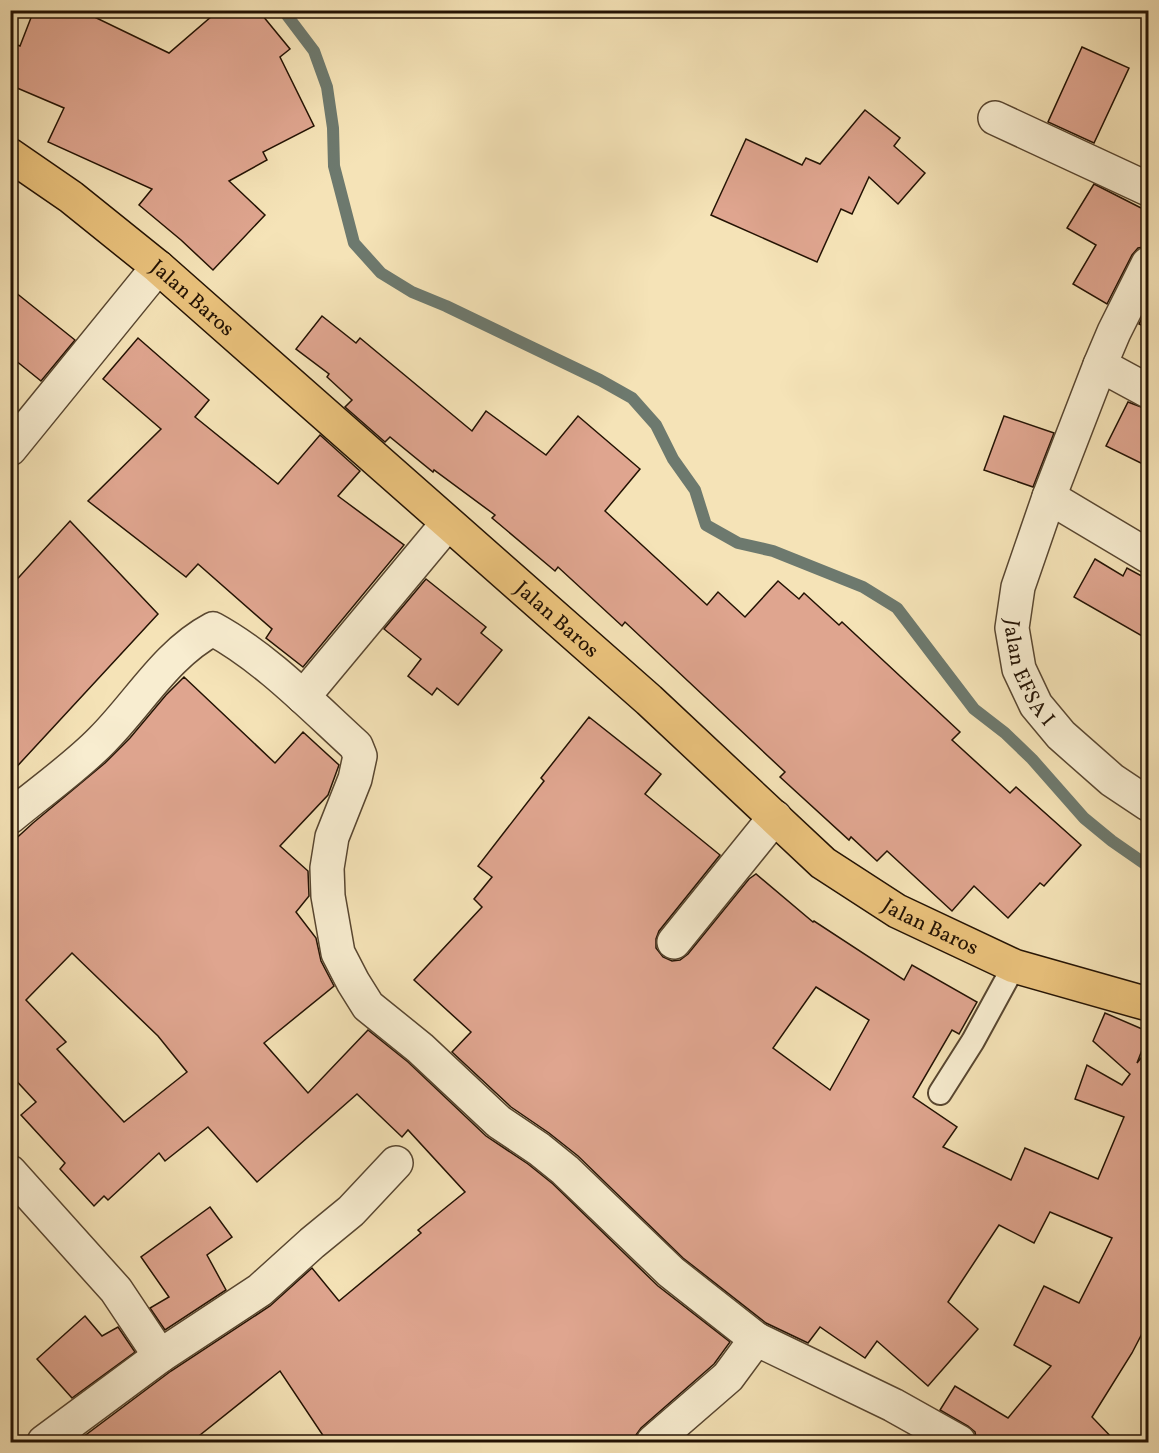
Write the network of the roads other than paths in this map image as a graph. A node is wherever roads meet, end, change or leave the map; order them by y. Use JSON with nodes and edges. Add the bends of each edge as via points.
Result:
{"nodes":[{"id":1,"x":995,"y":118,"type":"dead end"},
{"id":2,"x":10,"y":155,"type":"edge"},
{"id":3,"x":1149,"y":189,"type":"edge"},
{"id":4,"x":1149,"y":264,"type":"edge"},
{"id":5,"x":158,"y":267,"type":"junction"},
{"id":6,"x":1100,"y":365,"type":"junction"},
{"id":7,"x":1149,"y":391,"type":"edge"},
{"id":8,"x":10,"y":449,"type":"edge"},
{"id":9,"x":1049,"y":497,"type":"junction"},
{"id":10,"x":447,"y":524,"type":"junction"},
{"id":11,"x":1149,"y":556,"type":"edge"},
{"id":12,"x":303,"y":697,"type":"junction"},
{"id":13,"x":1149,"y":804,"type":"edge"},
{"id":14,"x":10,"y":817,"type":"edge"},
{"id":15,"x":775,"y":817,"type":"junction"},
{"id":16,"x":674,"y":942,"type":"dead end"},
{"id":17,"x":1014,"y":966,"type":"junction"},
{"id":18,"x":1149,"y":1004,"type":"edge"},
{"id":19,"x":940,"y":1093,"type":"dead end"},
{"id":20,"x":396,"y":1162,"type":"dead end"},
{"id":21,"x":10,"y":1172,"type":"edge"},
{"id":22,"x":756,"y":1339,"type":"junction"},
{"id":23,"x":160,"y":1356,"type":"junction"},
{"id":24,"x":44,"y":1443,"type":"edge"},
{"id":25,"x":653,"y":1443,"type":"edge"},
{"id":26,"x":959,"y":1443,"type":"edge"}],
"edges":[{"from":1,"to":3,"type":"street"},
{"from":2,"to":5,"type":"main road","name":"Jalan Baros"},
{"from":4,"to":6,"type":"street","name":"Jalan EFSA I"},
{"from":5,"to":8,"type":"street"},
{"from":5,"to":10,"type":"main road","name":"Jalan Baros"},
{"from":6,"to":7,"type":"street"},
{"from":6,"to":9,"type":"street","name":"Jalan EFSA I"},
{"from":9,"to":11,"type":"street"},
{"from":9,"to":13,"type":"street","name":"Jalan EFSA I","via":[[1018,587],[1012,628],[1019,669],[1036,705],[1061,735],[1112,780]]},
{"from":10,"to":12,"type":"street"},
{"from":10,"to":15,"type":"main road","name":"Jalan Baros","via":[[649,700]]},
{"from":12,"to":14,"type":"street","via":[[213,629],[172,660],[102,741]]},
{"from":12,"to":22,"type":"street","via":[[356,746],[360,756],[332,837],[327,887],[338,953],[368,1006],[420,1048],[499,1122],[565,1170],[671,1272]]},
{"from":15,"to":16,"type":"street"},
{"from":15,"to":17,"type":"main road","name":"Jalan Baros","via":[[823,863],[897,911]]},
{"from":17,"to":18,"type":"main road","name":"Jalan Baros"},
{"from":17,"to":19,"type":"lane"},
{"from":20,"to":23,"type":"street","via":[[351,1211],[260,1290]]},
{"from":21,"to":23,"type":"street","via":[[116,1290]]},
{"from":22,"to":25,"type":"street","via":[[728,1377]]},
{"from":22,"to":26,"type":"street","via":[[893,1405]]},
{"from":23,"to":24,"type":"street"}]}
